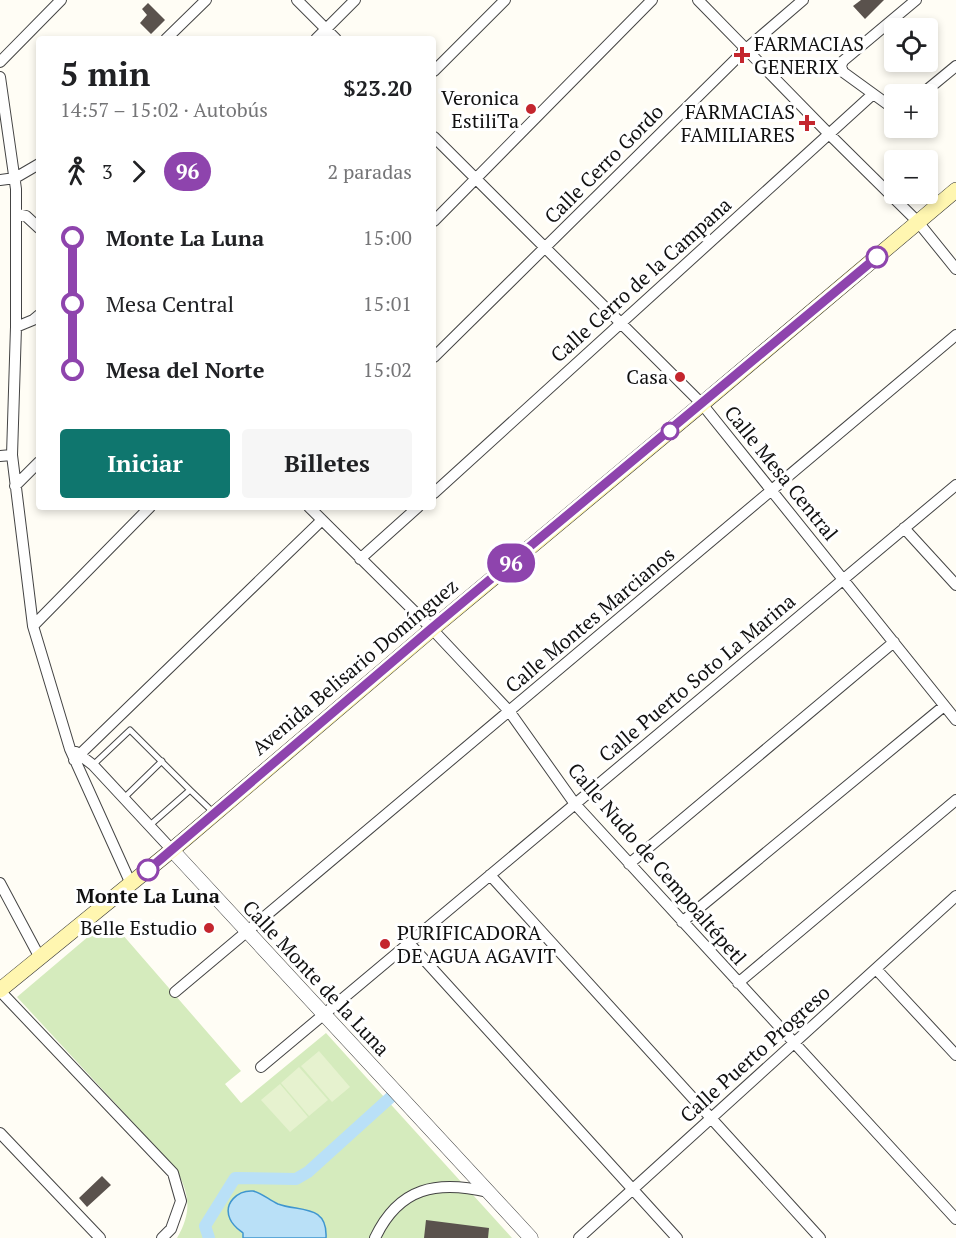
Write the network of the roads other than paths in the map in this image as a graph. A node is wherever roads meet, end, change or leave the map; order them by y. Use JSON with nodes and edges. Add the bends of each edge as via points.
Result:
{"nodes":[{"id":1,"x":61,"y":0,"type":"edge"},
{"id":2,"x":206,"y":0,"type":"edge"},
{"id":3,"x":297,"y":0,"type":"edge"},
{"id":4,"x":356,"y":0,"type":"edge"},
{"id":5,"x":505,"y":0,"type":"edge"},
{"id":6,"x":652,"y":0,"type":"edge"},
{"id":7,"x":698,"y":0,"type":"edge"},
{"id":8,"x":803,"y":0,"type":"edge"},
{"id":9,"x":916,"y":0,"type":"edge"},
{"id":10,"x":326,"y":29,"type":"junction"},
{"id":11,"x":169,"y":36,"type":"edge"},
{"id":12,"x":319,"y":36,"type":"edge"},
{"id":13,"x":333,"y":36,"type":"edge"},
{"id":14,"x":746,"y":49,"type":"junction"},
{"id":15,"x":0,"y":62,"type":"edge"},
{"id":16,"x":956,"y":66,"type":"edge"},
{"id":17,"x":436,"y":69,"type":"edge"},
{"id":18,"x":0,"y":77,"type":"edge"},
{"id":19,"x":934,"y":84,"type":"edge"},
{"id":20,"x":873,"y":94,"type":"junction"},
{"id":21,"x":884,"y":102,"type":"edge"},
{"id":22,"x":829,"y":134,"type":"junction"},
{"id":23,"x":436,"y":139,"type":"edge"},
{"id":24,"x":36,"y":166,"type":"edge"},
{"id":25,"x":15,"y":178,"type":"junction"},
{"id":26,"x":475,"y":179,"type":"junction"},
{"id":27,"x":0,"y":180,"type":"edge"},
{"id":28,"x":956,"y":190,"type":"edge"},
{"id":29,"x":17,"y":214,"type":"junction"},
{"id":30,"x":436,"y":219,"type":"edge"},
{"id":31,"x":918,"y":222,"type":"junction"},
{"id":32,"x":36,"y":225,"type":"edge"},
{"id":33,"x":545,"y":248,"type":"junction"},
{"id":34,"x":956,"y":269,"type":"edge"},
{"id":35,"x":36,"y":318,"type":"edge"},
{"id":36,"x":621,"y":323,"type":"junction"},
{"id":37,"x":16,"y":327,"type":"junction"},
{"id":38,"x":956,"y":335,"type":"edge"},
{"id":39,"x":436,"y":355,"type":"edge"},
{"id":40,"x":702,"y":404,"type":"junction"},
{"id":41,"x":12,"y":455,"type":"junction"},
{"id":42,"x":0,"y":456,"type":"edge"},
{"id":43,"x":36,"y":465,"type":"edge"},
{"id":44,"x":956,"y":485,"type":"edge"},
{"id":45,"x":15,"y":486,"type":"junction"},
{"id":46,"x":772,"y":490,"type":"junction"},
{"id":47,"x":436,"y":491,"type":"edge"},
{"id":48,"x":147,"y":510,"type":"edge"},
{"id":49,"x":312,"y":510,"type":"edge"},
{"id":50,"x":415,"y":510,"type":"edge"},
{"id":51,"x":321,"y":521,"type":"junction"},
{"id":52,"x":904,"y":528,"type":"junction"},
{"id":53,"x":360,"y":559,"type":"junction"},
{"id":54,"x":843,"y":579,"type":"junction"},
{"id":55,"x":956,"y":585,"type":"edge"},
{"id":56,"x":33,"y":626,"type":"junction"},
{"id":57,"x":432,"y":628,"type":"junction"},
{"id":58,"x":894,"y":642,"type":"junction"},
{"id":59,"x":944,"y":706,"type":"junction"},
{"id":60,"x":509,"y":711,"type":"junction"},
{"id":61,"x":956,"y":720,"type":"edge"},
{"id":62,"x":78,"y":758,"type":"junction"},
{"id":63,"x":162,"y":761,"type":"junction"},
{"id":64,"x":93,"y":765,"type":"junction"},
{"id":65,"x":190,"y":790,"type":"junction"},
{"id":66,"x":124,"y":798,"type":"junction"},
{"id":67,"x":956,"y":800,"type":"edge"},
{"id":68,"x":575,"y":804,"type":"junction"},
{"id":69,"x":215,"y":814,"type":"junction"},
{"id":70,"x":149,"y":826,"type":"junction"},
{"id":71,"x":172,"y":850,"type":"junction"},
{"id":72,"x":629,"y":864,"type":"junction"},
{"id":73,"x":490,"y":875,"type":"junction"},
{"id":74,"x":0,"y":883,"type":"edge"},
{"id":75,"x":131,"y":884,"type":"junction"},
{"id":76,"x":956,"y":898,"type":"edge"},
{"id":77,"x":682,"y":922,"type":"junction"},
{"id":78,"x":246,"y":932,"type":"junction"},
{"id":79,"x":409,"y":943,"type":"junction"},
{"id":80,"x":40,"y":958,"type":"junction"},
{"id":81,"x":876,"y":969,"type":"junction"},
{"id":82,"x":738,"y":983,"type":"junction"},
{"id":83,"x":0,"y":990,"type":"edge"},
{"id":84,"x":175,"y":992,"type":"dead end"},
{"id":85,"x":324,"y":1015,"type":"junction"},
{"id":86,"x":794,"y":1043,"type":"junction"},
{"id":87,"x":956,"y":1055,"type":"edge"},
{"id":88,"x":261,"y":1066,"type":"dead end"},
{"id":89,"x":710,"y":1119,"type":"junction"},
{"id":90,"x":0,"y":1133,"type":"edge"},
{"id":91,"x":633,"y":1190,"type":"junction"},
{"id":92,"x":488,"y":1192,"type":"junction"},
{"id":93,"x":956,"y":1219,"type":"edge"},
{"id":94,"x":100,"y":1238,"type":"edge"},
{"id":95,"x":162,"y":1238,"type":"edge"},
{"id":96,"x":375,"y":1238,"type":"edge"},
{"id":97,"x":531,"y":1238,"type":"edge"},
{"id":98,"x":579,"y":1238,"type":"edge"},
{"id":99,"x":677,"y":1238,"type":"edge"},
{"id":100,"x":820,"y":1238,"type":"edge"}],
"edges":[{"from":1,"to":15,"type":"street"},
{"from":2,"to":11,"type":"street"},
{"from":3,"to":10,"type":"street"},
{"from":4,"to":10,"type":"street"},
{"from":5,"to":17,"type":"street"},
{"from":6,"to":26,"type":"street"},
{"from":7,"to":14,"type":"street"},
{"from":8,"to":14,"type":"street","name":"Calle Cerro Gordo"},
{"from":9,"to":20,"type":"street","via":[[843,61],[843,72]]},
{"from":10,"to":12,"type":"street"},
{"from":10,"to":13,"type":"street"},
{"from":14,"to":22,"type":"street"},
{"from":14,"to":33,"type":"street","name":"Calle Cerro Gordo"},
{"from":16,"to":19,"type":"street"},
{"from":18,"to":25,"type":"street"},
{"from":20,"to":21,"type":"street"},
{"from":20,"to":22,"type":"street","name":"Calle Cerro de la Campana"},
{"from":22,"to":31,"type":"street"},
{"from":22,"to":36,"type":"street","name":"Calle Cerro de la Campana"},
{"from":23,"to":26,"type":"street","name":"Calle Mesa Central"},
{"from":24,"to":25,"type":"street"},
{"from":25,"to":27,"type":"street"},
{"from":25,"to":29,"type":"street"},
{"from":26,"to":30,"type":"street"},
{"from":26,"to":33,"type":"street","name":"Calle Mesa Central"},
{"from":28,"to":31,"type":"main road","name":"Avenida Belisario Domínguez"},
{"from":29,"to":32,"type":"street"},
{"from":29,"to":37,"type":"street"},
{"from":31,"to":34,"type":"street"},
{"from":31,"to":40,"type":"main road","name":"Avenida Belisario Domínguez"},
{"from":33,"to":36,"type":"street","name":"Calle Mesa Central"},
{"from":33,"to":39,"type":"street","name":"Calle Cerro Gordo"},
{"from":35,"to":37,"type":"street"},
{"from":36,"to":40,"type":"street","name":"Calle Mesa Central"},
{"from":36,"to":47,"type":"street","name":"Calle Cerro de la Campana"},
{"from":37,"to":41,"type":"street"},
{"from":38,"to":46,"type":"street","name":"Calle Montes Marcianos"},
{"from":40,"to":46,"type":"street","name":"Calle Mesa Central"},
{"from":40,"to":57,"type":"main road","name":"Avenida Belisario Domínguez"},
{"from":41,"to":42,"type":"street"},
{"from":41,"to":45,"type":"street"},
{"from":43,"to":45,"type":"street"},
{"from":44,"to":52,"type":"street","name":"Calle Puerto Soto La Marina"},
{"from":45,"to":56,"type":"street"},
{"from":46,"to":54,"type":"street","name":"Calle Mesa Central"},
{"from":46,"to":60,"type":"street","name":"Calle Montes Marcianos"},
{"from":48,"to":56,"type":"street"},
{"from":49,"to":51,"type":"street","name":"Calle Nudo de Cempoaltépetl"},
{"from":50,"to":53,"type":"street"},
{"from":51,"to":53,"type":"street","name":"Calle Nudo de Cempoaltépetl"},
{"from":51,"to":62,"type":"street"},
{"from":52,"to":54,"type":"street","name":"Calle Puerto Soto La Marina"},
{"from":52,"to":55,"type":"street"},
{"from":53,"to":57,"type":"street","name":"Calle Nudo de Cempoaltépetl"},
{"from":54,"to":58,"type":"street","name":"Calle Mesa Central"},
{"from":54,"to":68,"type":"street","name":"Calle Puerto Soto La Marina"},
{"from":56,"to":62,"type":"street","name":"Calle Monte de la Luna","via":[[70,749]]},
{"from":57,"to":60,"type":"street","name":"Calle Nudo de Cempoaltépetl"},
{"from":57,"to":69,"type":"main road","name":"Avenida Belisario Domínguez"},
{"from":58,"to":59,"type":"street","name":"Calle Mesa Central"},
{"from":58,"to":72,"type":"street"},
{"from":59,"to":61,"type":"street","name":"Calle Mesa Central"},
{"from":59,"to":77,"type":"street"},
{"from":60,"to":68,"type":"street","name":"Calle Nudo de Cempoaltépetl"},
{"from":60,"to":78,"type":"street","name":"Calle Montes Marcianos"},
{"from":62,"to":64,"type":"street","name":"Calle Monte de la Luna"},
{"from":62,"to":75,"type":"street"},
{"from":63,"to":64,"type":"lane","via":[[130,730]]},
{"from":63,"to":65,"type":"lane"},
{"from":63,"to":66,"type":"lane"},
{"from":64,"to":66,"type":"street","name":"Calle Monte de la Luna"},
{"from":65,"to":69,"type":"lane"},
{"from":65,"to":70,"type":"lane"},
{"from":66,"to":70,"type":"street","name":"Calle Monte de la Luna"},
{"from":67,"to":82,"type":"street"},
{"from":68,"to":72,"type":"street","name":"Calle Nudo de Cempoaltépetl"},
{"from":68,"to":73,"type":"street","name":"Calle Puerto Soto La Marina"},
{"from":69,"to":71,"type":"main road","name":"Avenida Belisario Domínguez"},
{"from":70,"to":71,"type":"street","name":"Calle Monte de la Luna"},
{"from":71,"to":75,"type":"main road","name":"Avenida Belisario Domínguez"},
{"from":71,"to":78,"type":"street","name":"Calle Monte de la Luna"},
{"from":72,"to":77,"type":"street","name":"Calle Nudo de Cempoaltépetl"},
{"from":73,"to":79,"type":"street","name":"Calle Puerto Soto La Marina"},
{"from":73,"to":89,"type":"street"},
{"from":74,"to":80,"type":"street"},
{"from":75,"to":80,"type":"main road","name":"Avenida Belisario Domínguez"},
{"from":76,"to":81,"type":"street","name":"Calle Puerto Progreso"},
{"from":77,"to":82,"type":"street","name":"Calle Nudo de Cempoaltépetl"},
{"from":78,"to":84,"type":"street","name":"Calle Montes Marcianos"},
{"from":78,"to":85,"type":"street","name":"Calle Monte de la Luna"},
{"from":79,"to":85,"type":"street","name":"Calle Puerto Soto La Marina"},
{"from":79,"to":91,"type":"street"},
{"from":80,"to":83,"type":"main road","name":"Avenida Belisario Domínguez"},
{"from":81,"to":86,"type":"street","name":"Calle Puerto Progreso"},
{"from":81,"to":87,"type":"street"},
{"from":82,"to":86,"type":"street","name":"Calle Nudo de Cempoaltépetl"},
{"from":83,"to":95,"type":"street","via":[[173,1173],[181,1202],[171,1229]]},
{"from":85,"to":88,"type":"street","name":"Calle Puerto Soto La Marina"},
{"from":85,"to":92,"type":"street","name":"Calle Monte de la Luna"},
{"from":86,"to":89,"type":"street","name":"Calle Puerto Progreso"},
{"from":86,"to":93,"type":"street","name":"Calle Nudo de Cempoaltépetl"},
{"from":89,"to":91,"type":"street","name":"Calle Puerto Progreso"},
{"from":89,"to":100,"type":"street"},
{"from":90,"to":94,"type":"street"},
{"from":91,"to":98,"type":"street","name":"Calle Puerto Progreso"},
{"from":91,"to":99,"type":"street"},
{"from":92,"to":96,"type":"street","via":[[445,1185],[418,1192],[387,1217]]},
{"from":92,"to":97,"type":"street","name":"Calle Monte de la Luna"}]}
